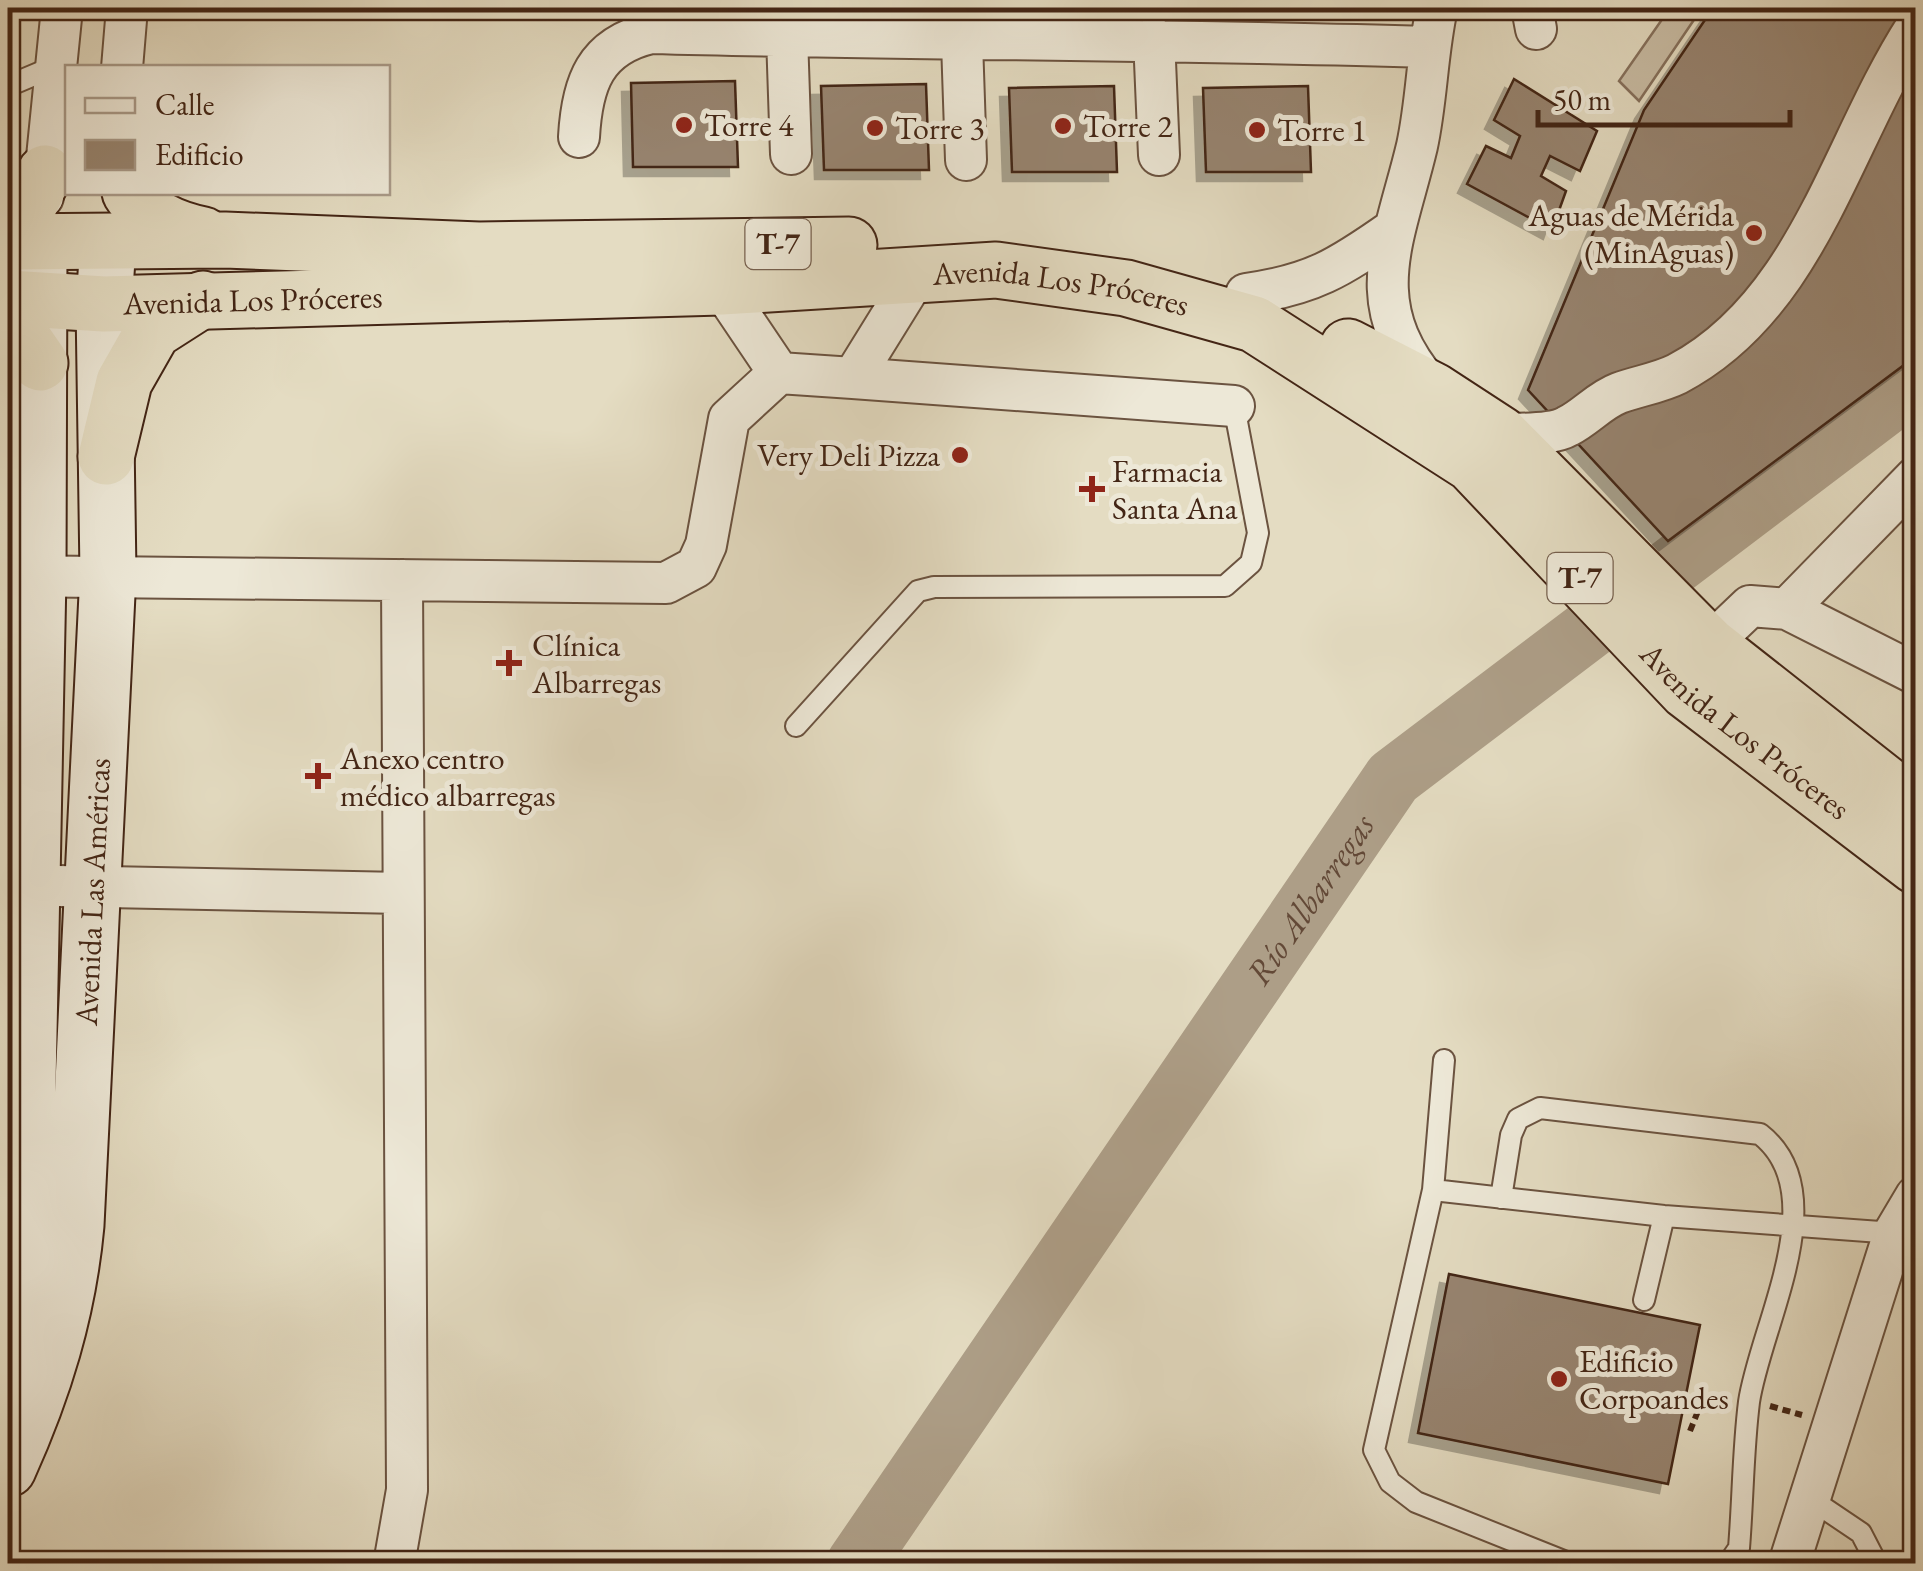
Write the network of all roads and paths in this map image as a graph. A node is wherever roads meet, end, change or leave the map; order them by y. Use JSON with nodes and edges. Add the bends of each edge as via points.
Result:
{"nodes":[{"id":1,"x":127,"y":8,"type":"edge"},
{"id":2,"x":1437,"y":8,"type":"edge"},
{"id":3,"x":58,"y":10,"type":"edge"},
{"id":4,"x":1916,"y":27,"type":"edge"},
{"id":5,"x":787,"y":36,"type":"junction"},
{"id":6,"x":1154,"y":38,"type":"junction"},
{"id":7,"x":962,"y":42,"type":"junction"},
{"id":8,"x":1428,"y":47,"type":"junction"},
{"id":9,"x":122,"y":65,"type":"edge"},
{"id":10,"x":53,"y":67,"type":"junction"},
{"id":11,"x":8,"y":86,"type":"edge"},
{"id":12,"x":579,"y":137,"type":"dead end"},
{"id":13,"x":791,"y":154,"type":"dead end"},
{"id":14,"x":1158,"y":156,"type":"dead end"},
{"id":15,"x":966,"y":160,"type":"dead end"},
{"id":16,"x":45,"y":173,"type":"joint"},
{"id":17,"x":132,"y":195,"type":"edge"},
{"id":18,"x":110,"y":218,"type":"edge"},
{"id":19,"x":1393,"y":230,"type":"junction"},
{"id":20,"x":18,"y":236,"type":"edge"},
{"id":21,"x":225,"y":240,"type":"junction"},
{"id":22,"x":918,"y":273,"type":"junction"},
{"id":23,"x":721,"y":287,"type":"junction"},
{"id":24,"x":1246,"y":294,"type":"junction"},
{"id":25,"x":203,"y":299,"type":"junction"},
{"id":26,"x":104,"y":304,"type":"junction"},
{"id":27,"x":23,"y":321,"type":"edge"},
{"id":28,"x":779,"y":373,"type":"junction"},
{"id":29,"x":853,"y":378,"type":"junction"},
{"id":30,"x":1434,"y":391,"type":"junction"},
{"id":31,"x":1234,"y":406,"type":"joint"},
{"id":32,"x":1493,"y":446,"type":"junction"},
{"id":33,"x":106,"y":458,"type":"junction"},
{"id":34,"x":1916,"y":476,"type":"edge"},
{"id":35,"x":108,"y":574,"type":"junction"},
{"id":36,"x":23,"y":576,"type":"edge"},
{"id":37,"x":402,"y":580,"type":"junction"},
{"id":38,"x":1787,"y":609,"type":"junction"},
{"id":39,"x":1698,"y":668,"type":"junction"},
{"id":40,"x":1916,"y":674,"type":"edge"},
{"id":41,"x":796,"y":726,"type":"dead end"},
{"id":42,"x":1916,"y":808,"type":"edge"},
{"id":43,"x":1916,"y":866,"type":"edge"},
{"id":44,"x":20,"y":885,"type":"edge"},
{"id":45,"x":92,"y":887,"type":"junction"},
{"id":46,"x":402,"y":893,"type":"junction"},
{"id":47,"x":1444,"y":1060,"type":"dead end"},
{"id":48,"x":1432,"y":1190,"type":"junction"},
{"id":49,"x":1916,"y":1196,"type":"edge"},
{"id":50,"x":1500,"y":1198,"type":"junction"},
{"id":51,"x":1664,"y":1216,"type":"junction"},
{"id":52,"x":1795,"y":1226,"type":"junction"},
{"id":53,"x":1894,"y":1233,"type":"junction"},
{"id":54,"x":1644,"y":1300,"type":"dead end"},
{"id":55,"x":8,"y":1343,"type":"edge"},
{"id":56,"x":8,"y":1469,"type":"edge"},
{"id":57,"x":1809,"y":1498,"type":"junction"},
{"id":58,"x":394,"y":1564,"type":"edge"},
{"id":59,"x":1570,"y":1564,"type":"edge"},
{"id":60,"x":1728,"y":1564,"type":"edge"},
{"id":61,"x":1789,"y":1564,"type":"edge"},
{"id":62,"x":1877,"y":1564,"type":"edge"}],
"edges":[{"from":1,"to":9,"type":"street"},
{"from":2,"to":8,"type":"street"},
{"from":3,"to":10,"type":"street"},
{"from":4,"to":32,"type":"street","via":[[1884,76],[1830,198],[1753,316],[1675,375],[1614,395],[1564,429]]},
{"from":5,"to":7,"type":"street"},
{"from":5,"to":12,"type":"street","via":[[651,33],[621,41],[589,78]]},
{"from":5,"to":13,"type":"street"},
{"from":6,"to":7,"type":"street"},
{"from":6,"to":8,"type":"street"},
{"from":6,"to":14,"type":"street"},
{"from":7,"to":15,"type":"street"},
{"from":8,"to":19,"type":"street","via":[[1418,142]]},
{"from":10,"to":11,"type":"lane"},
{"from":10,"to":16,"type":"street"},
{"from":16,"to":20,"type":"highway"},
{"from":17,"to":21,"type":"highway","via":[[139,207],[177,230]]},
{"from":18,"to":20,"type":"highway","name":"Avenida Los Próceres","number":"T-7"},
{"from":18,"to":21,"type":"highway","name":"Avenida Los Próceres","number":"T-7"},
{"from":18,"to":26,"type":"street","name":"Avenida Las Américas"},
{"from":19,"to":24,"type":"street","via":[[1344,265],[1295,287]]},
{"from":19,"to":30,"type":"street","via":[[1387,304],[1402,354]]},
{"from":20,"to":27,"type":"street","name":"Avenida Las Américas"},
{"from":21,"to":24,"type":"highway","name":"Avenida Los Próceres","number":"T-7","via":[[478,250],[887,246],[1050,255]]},
{"from":22,"to":23,"type":"highway","name":"Avenida Los Próceres","number":"T-7"},
{"from":22,"to":29,"type":"street"},
{"from":22,"to":32,"type":"highway","name":"Avenida Los Próceres","number":"T-7","via":[[996,270],[1126,288],[1254,324]]},
{"from":23,"to":25,"type":"highway","name":"Avenida Los Próceres","number":"T-7"},
{"from":23,"to":28,"type":"street"},
{"from":24,"to":30,"type":"highway","name":"Avenida Los Próceres","number":"T-7"},
{"from":25,"to":26,"type":"highway","name":"Avenida Los Próceres","number":"T-7"},
{"from":25,"to":33,"type":"highway","via":[[153,331],[124,382]]},
{"from":26,"to":27,"type":"highway","name":"Avenida Los Próceres","number":"T-7"},
{"from":26,"to":33,"type":"street","name":"Avenida Las Américas"},
{"from":27,"to":36,"type":"street","name":"Avenida Las Américas"},
{"from":28,"to":29,"type":"street"},
{"from":28,"to":37,"type":"street","via":[[729,418],[706,545],[696,566],[681,575],[666,583]]},
{"from":29,"to":31,"type":"street"},
{"from":30,"to":32,"type":"highway","name":"Avenida Los Próceres","number":"T-7"},
{"from":31,"to":41,"type":"lane","via":[[1258,532],[1251,563],[1225,586],[918,591]]},
{"from":32,"to":39,"type":"highway","name":"Avenida Los Próceres","number":"T-7"},
{"from":33,"to":35,"type":"street","name":"Avenida Las Américas"},
{"from":34,"to":38,"type":"street"},
{"from":35,"to":36,"type":"street"},
{"from":35,"to":37,"type":"street"},
{"from":35,"to":45,"type":"street","name":"Avenida Las Américas"},
{"from":36,"to":44,"type":"street","name":"Avenida Las Américas"},
{"from":37,"to":46,"type":"street"},
{"from":38,"to":39,"type":"street","via":[[1750,606]]},
{"from":38,"to":40,"type":"street"},
{"from":39,"to":42,"type":"highway","name":"Avenida Los Próceres","number":"T-7"},
{"from":39,"to":43,"type":"highway","name":"Avenida Los Próceres","number":"T-7"},
{"from":44,"to":45,"type":"street"},
{"from":44,"to":55,"type":"street","name":"Avenida Las Américas","via":[[25,1236]]},
{"from":45,"to":46,"type":"street"},
{"from":45,"to":56,"type":"street","name":"Avenida Las Américas","via":[[71,1280],[52,1360]]},
{"from":46,"to":58,"type":"street","via":[[407,1490]]},
{"from":47,"to":48,"type":"lane"},
{"from":48,"to":50,"type":"lane"},
{"from":48,"to":59,"type":"lane","via":[[1374,1450],[1390,1482],[1416,1502]]},
{"from":49,"to":53,"type":"street"},
{"from":50,"to":51,"type":"lane"},
{"from":50,"to":52,"type":"lane","via":[[1518,1119],[1540,1108],[1760,1134],[1786,1166]]},
{"from":51,"to":52,"type":"lane"},
{"from":51,"to":54,"type":"lane"},
{"from":52,"to":53,"type":"lane"},
{"from":52,"to":60,"type":"lane","via":[[1749,1400],[1739,1548]]},
{"from":53,"to":57,"type":"street"},
{"from":57,"to":61,"type":"street"},
{"from":57,"to":62,"type":"lane","via":[[1861,1533]]}]}
